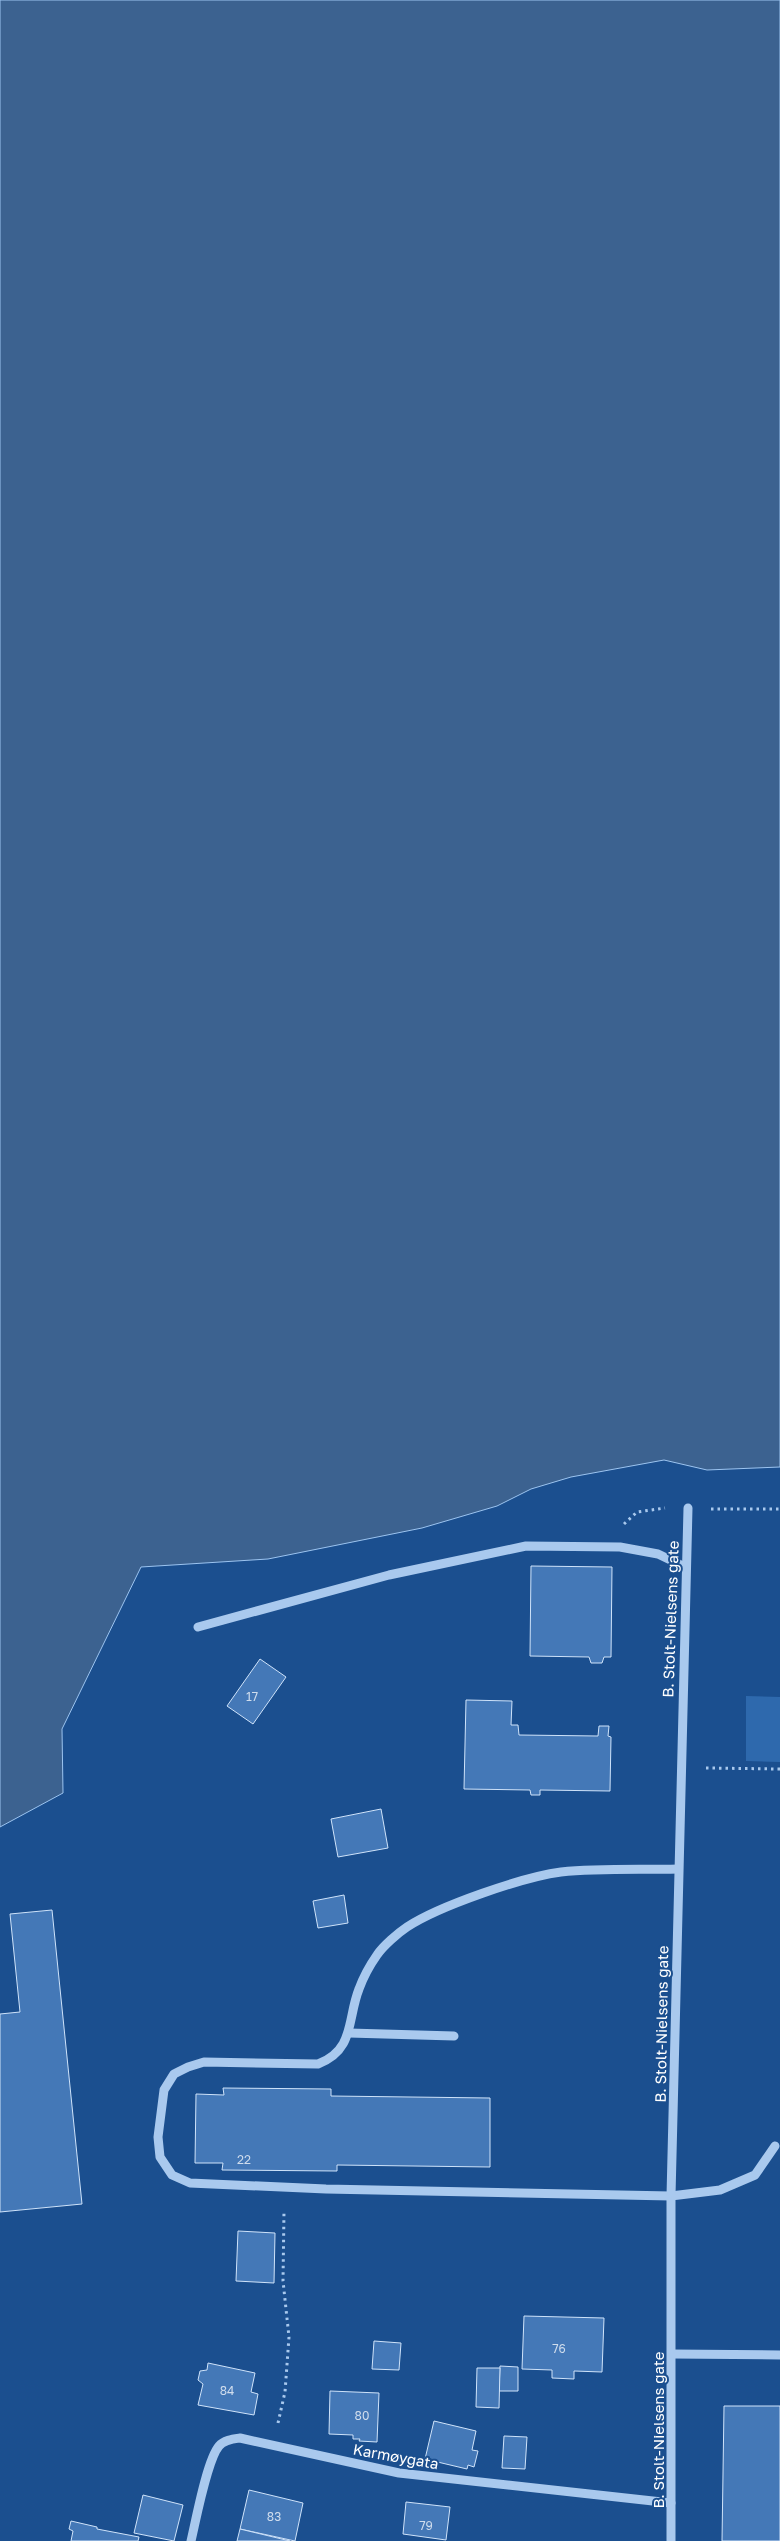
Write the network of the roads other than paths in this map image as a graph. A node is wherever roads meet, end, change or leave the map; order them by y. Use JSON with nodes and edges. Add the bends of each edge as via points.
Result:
{"nodes":[{"id":1,"x":688,"y":1508,"type":"dead end"},
{"id":2,"x":685,"y":1567,"type":"junction"},
{"id":3,"x":198,"y":1627,"type":"dead end"},
{"id":4,"x":678,"y":1869,"type":"junction"},
{"id":5,"x":349,"y":2034,"type":"junction"},
{"id":6,"x":454,"y":2036,"type":"dead end"},
{"id":7,"x":775,"y":2146,"type":"dead end"},
{"id":8,"x":672,"y":2196,"type":"junction"},
{"id":9,"x":672,"y":2354,"type":"junction"},
{"id":10,"x":780,"y":2355,"type":"edge"},
{"id":11,"x":671,"y":2503,"type":"junction"},
{"id":12,"x":191,"y":2541,"type":"edge"},
{"id":13,"x":671,"y":2541,"type":"edge"}],
"edges":[{"from":1,"to":2,"type":"street","name":"B. Stolt-Nielsens gate"},
{"from":2,"to":3,"type":"street","via":[[658,1554],[620,1547],[526,1546],[389,1575]]},
{"from":2,"to":4,"type":"street","name":"B. Stolt-Nielsens gate"},
{"from":4,"to":5,"type":"street","via":[[586,1870],[531,1878],[451,1906],[407,1927],[378,1954],[359,1989]]},
{"from":4,"to":8,"type":"street","name":"B. Stolt-Nielsens gate"},
{"from":5,"to":6,"type":"street"},
{"from":5,"to":8,"type":"street","via":[[330,2060],[318,2064],[204,2062],[174,2074],[164,2090],[158,2137],[160,2157],[172,2175],[190,2183],[284,2188]]},
{"from":7,"to":8,"type":"street","via":[[756,2175],[720,2190]]},
{"from":8,"to":9,"type":"street","name":"B. Stolt-Nielsens gate"},
{"from":9,"to":10,"type":"street"},
{"from":9,"to":11,"type":"street","name":"B. Stolt-Nielsens gate"},
{"from":11,"to":12,"type":"street","name":"Karmøygata","via":[[399,2473],[240,2438],[230,2439],[219,2446],[212,2459]]},
{"from":11,"to":13,"type":"street","name":"B. Stolt-Nielsens gate"}]}
